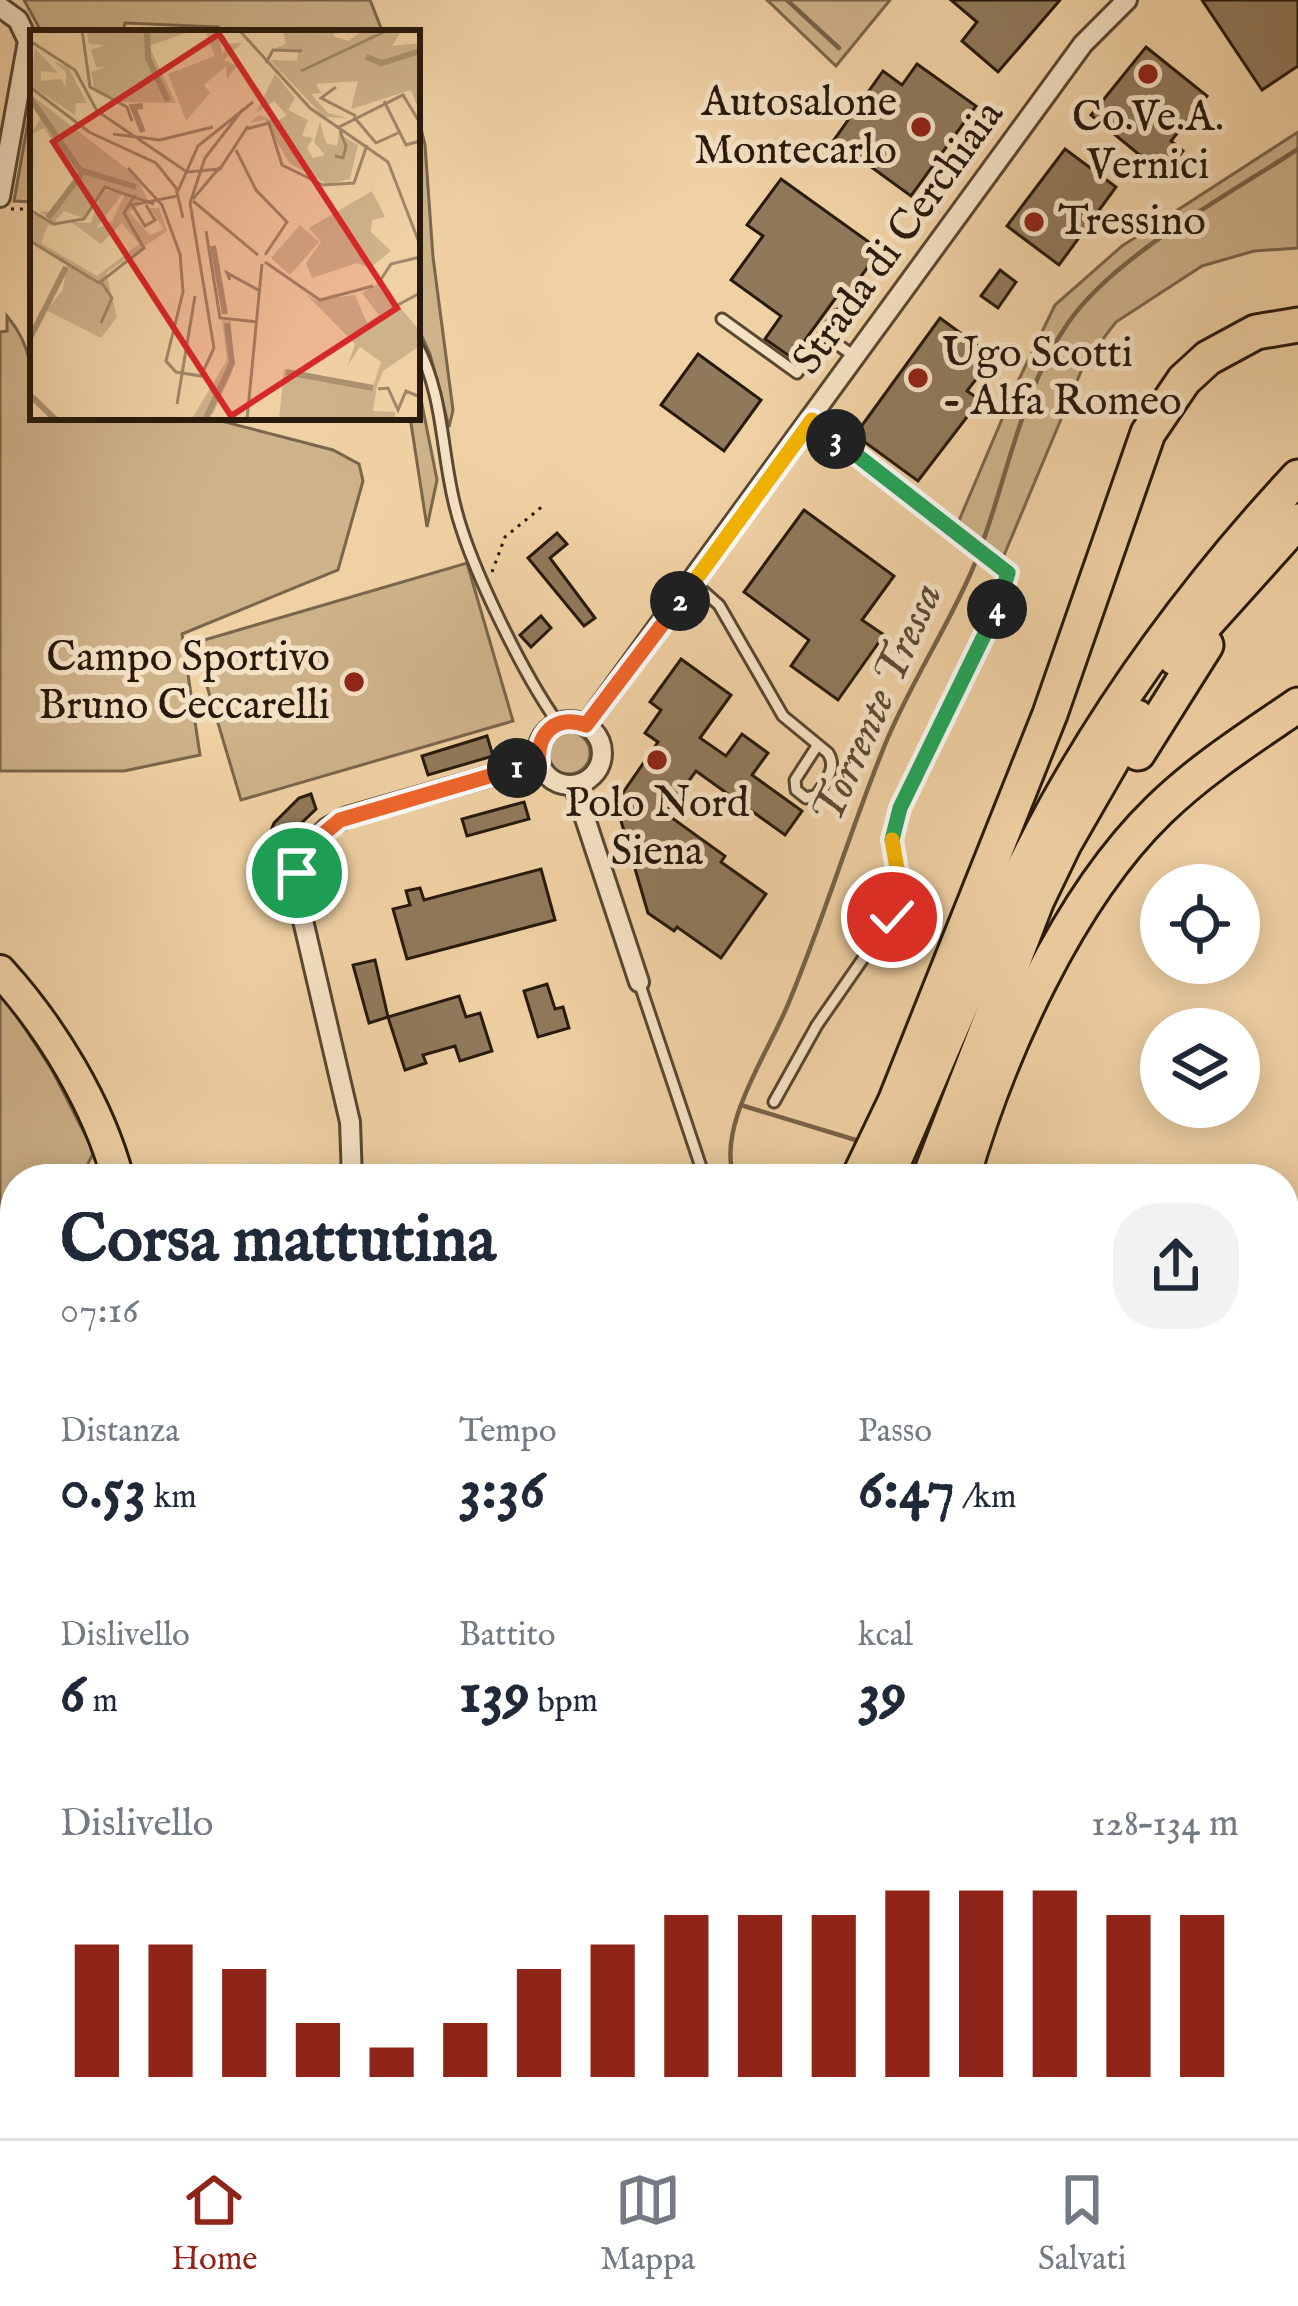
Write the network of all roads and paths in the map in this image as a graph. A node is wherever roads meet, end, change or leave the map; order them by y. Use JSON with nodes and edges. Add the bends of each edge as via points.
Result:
{"nodes":[{"id":1,"x":1127,"y":0,"type":"edge"},
{"id":2,"x":0,"y":7,"type":"edge"},
{"id":3,"x":0,"y":197,"type":"edge"},
{"id":4,"x":838,"y":315,"type":"dead end"},
{"id":5,"x":722,"y":320,"type":"dead end"},
{"id":6,"x":1298,"y":325,"type":"edge"},
{"id":7,"x":824,"y":335,"type":"junction"},
{"id":8,"x":420,"y":354,"type":"edge"},
{"id":9,"x":856,"y":358,"type":"junction"},
{"id":10,"x":812,"y":420,"type":"junction"},
{"id":11,"x":1298,"y":453,"type":"edge"},
{"id":12,"x":1298,"y":477,"type":"edge"},
{"id":13,"x":544,"y":505,"type":"dead end"},
{"id":14,"x":1298,"y":521,"type":"edge"},
{"id":15,"x":693,"y":582,"type":"junction"},
{"id":16,"x":1246,"y":582,"type":"junction"},
{"id":17,"x":489,"y":591,"type":"junction"},
{"id":18,"x":1298,"y":706,"type":"edge"},
{"id":19,"x":558,"y":723,"type":"junction"},
{"id":20,"x":586,"y":725,"type":"junction"},
{"id":21,"x":818,"y":746,"type":"junction"},
{"id":22,"x":539,"y":762,"type":"junction"},
{"id":23,"x":574,"y":785,"type":"junction"},
{"id":24,"x":959,"y":942,"type":"junction"},
{"id":25,"x":0,"y":971,"type":"edge"},
{"id":26,"x":639,"y":982,"type":"joint"},
{"id":27,"x":774,"y":1102,"type":"dead end"},
{"id":28,"x":113,"y":1164,"type":"edge"},
{"id":29,"x":351,"y":1164,"type":"edge"},
{"id":30,"x":700,"y":1164,"type":"edge"},
{"id":31,"x":865,"y":1164,"type":"edge"},
{"id":32,"x":893,"y":1164,"type":"edge"},
{"id":33,"x":955,"y":1164,"type":"edge"},
{"id":34,"x":956,"y":1164,"type":"edge"},
{"id":35,"x":957,"y":1164,"type":"edge"}],
"edges":[{"from":1,"to":9,"type":"street","name":"Strada di Cerchiaia","via":[[1083,44]]},
{"from":2,"to":3,"type":"street","via":[[28,41]]},
{"from":4,"to":7,"type":"lane"},
{"from":5,"to":7,"type":"lane","via":[[797,373]]},
{"from":6,"to":24,"type":"highway","via":[[1256,332],[1208,358],[1148,433],[1064,678]]},
{"from":7,"to":9,"type":"lane"},
{"from":8,"to":17,"type":"lane","via":[[446,434],[456,512]]},
{"from":9,"to":10,"type":"street","name":"Strada di Cerchiaia"},
{"from":10,"to":15,"type":"street","name":"Strada di Cerchiaia"},
{"from":10,"to":27,"type":"lane","via":[[1008,573],[894,822],[900,886],[892,917]]},
{"from":11,"to":24,"type":"highway","via":[[1214,545],[1089,713]]},
{"from":12,"to":32,"type":"highway","via":[[1171,627],[1077,770]]},
{"from":13,"to":17,"type":"path","via":[[505,537]]},
{"from":14,"to":16,"type":"highway"},
{"from":15,"to":20,"type":"street","name":"Strada di Cerchiaia"},
{"from":15,"to":21,"type":"lane","via":[[719,605],[783,716]]},
{"from":16,"to":33,"type":"highway","via":[[1198,628],[1151,694],[1064,844],[1021,936]]},
{"from":16,"to":34,"type":"highway","via":[[1078,861],[1014,1003]]},
{"from":17,"to":19,"type":"lane"},
{"from":18,"to":35,"type":"highway","via":[[1177,793],[1101,877],[1069,927]]},
{"from":19,"to":20,"type":"street"},
{"from":19,"to":22,"type":"street","via":[[541,739]]},
{"from":20,"to":23,"type":"street","via":[[602,759],[593,776]]},
{"from":21,"to":21,"type":"lane","via":[[795,780],[806,798],[832,771]]},
{"from":22,"to":23,"type":"street","via":[[556,782]]},
{"from":22,"to":29,"type":"street","via":[[347,817],[300,861],[296,901],[350,1122]]},
{"from":23,"to":26,"type":"street"},
{"from":24,"to":31,"type":"highway"},
{"from":25,"to":28,"type":"main road","via":[[71,1074]]},
{"from":26,"to":30,"type":"lane"}]}
